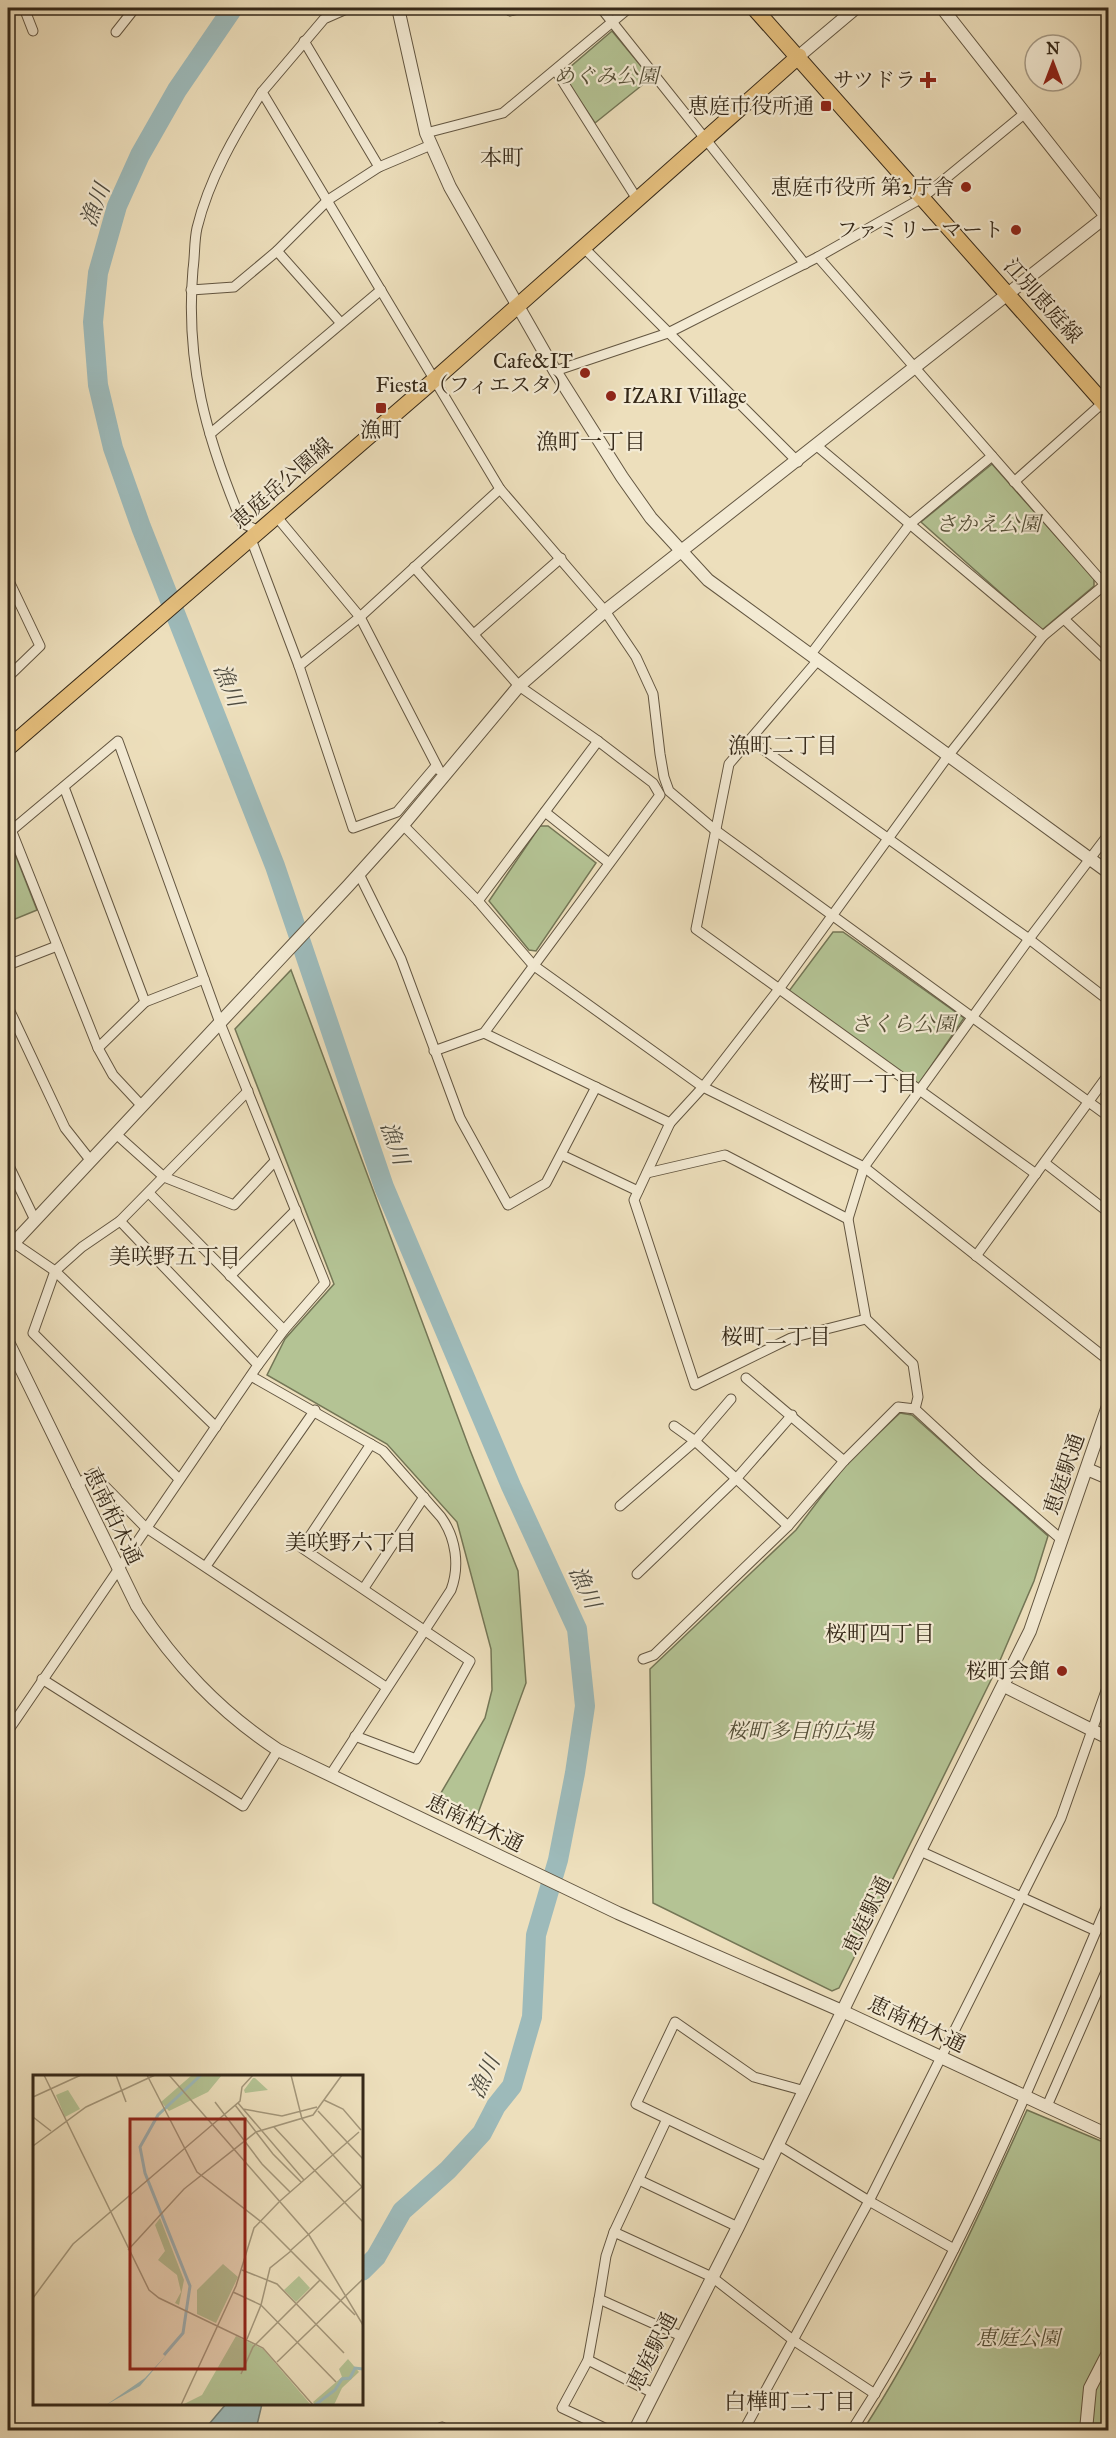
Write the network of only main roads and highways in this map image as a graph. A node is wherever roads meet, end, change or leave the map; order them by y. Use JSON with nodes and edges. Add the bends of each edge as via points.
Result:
{"nodes":[{"id":1,"x":754,"y":8,"type":"edge"},
{"id":2,"x":799,"y":56,"type":"junction"},
{"id":3,"x":1107,"y":403,"type":"edge"},
{"id":4,"x":8,"y":748,"type":"edge"}],
"edges":[{"from":1,"to":2,"type":"main road","name":"江別恵庭線"},
{"from":2,"to":3,"type":"main road","name":"江別恵庭線"},
{"from":2,"to":4,"type":"main road","name":"恵庭岳公園線","via":[[433,381]]}]}
